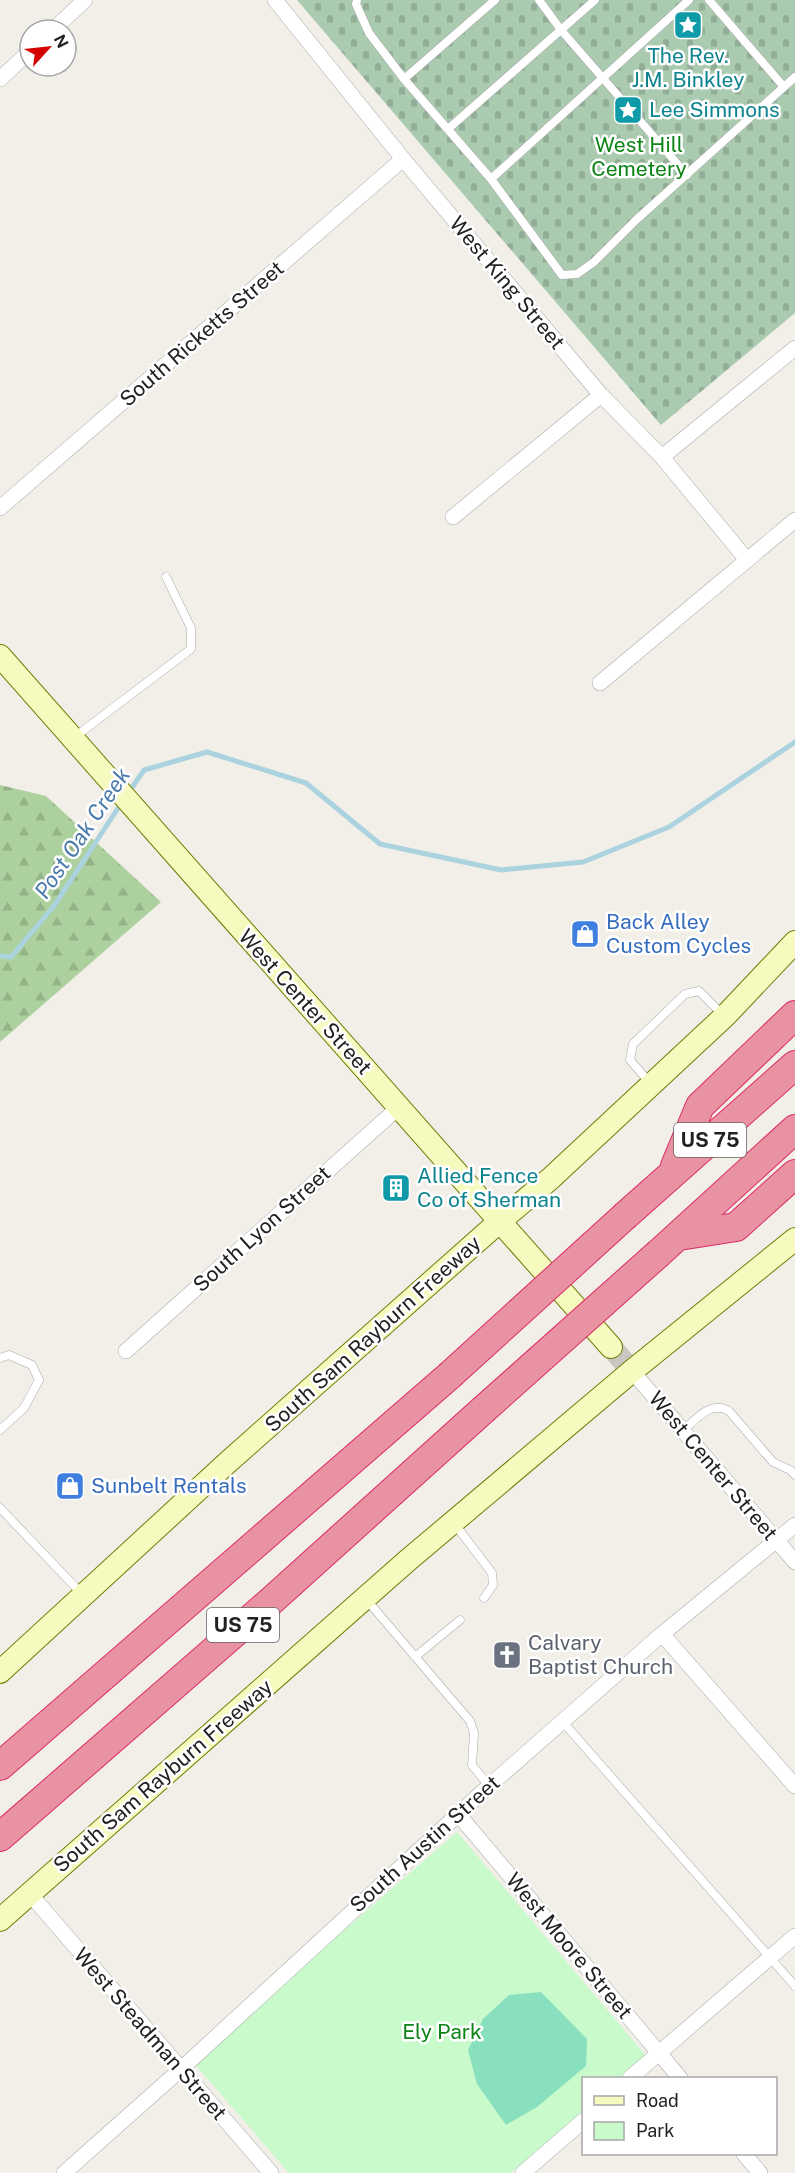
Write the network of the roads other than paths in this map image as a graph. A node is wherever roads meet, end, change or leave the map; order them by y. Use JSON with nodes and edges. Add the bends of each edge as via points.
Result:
{"nodes":[{"id":1,"x":86,"y":0,"type":"edge"},
{"id":2,"x":275,"y":0,"type":"edge"},
{"id":3,"x":357,"y":0,"type":"edge"},
{"id":4,"x":495,"y":0,"type":"edge"},
{"id":5,"x":539,"y":0,"type":"edge"},
{"id":6,"x":595,"y":0,"type":"edge"},
{"id":7,"x":689,"y":0,"type":"edge"},
{"id":8,"x":709,"y":0,"type":"edge"},
{"id":9,"x":66,"y":18,"type":"edge"},
{"id":10,"x":561,"y":30,"type":"junction"},
{"id":11,"x":18,"y":62,"type":"edge"},
{"id":12,"x":795,"y":77,"type":"edge"},
{"id":13,"x":603,"y":78,"type":"junction"},
{"id":14,"x":0,"y":79,"type":"edge"},
{"id":15,"x":404,"y":79,"type":"junction"},
{"id":16,"x":784,"y":87,"type":"junction"},
{"id":17,"x":448,"y":129,"type":"junction"},
{"id":18,"x":403,"y":159,"type":"junction"},
{"id":19,"x":687,"y":175,"type":"junction"},
{"id":20,"x":491,"y":179,"type":"junction"},
{"id":21,"x":795,"y":348,"type":"edge"},
{"id":22,"x":601,"y":395,"type":"junction"},
{"id":23,"x":662,"y":457,"type":"junction"},
{"id":24,"x":0,"y":508,"type":"edge"},
{"id":25,"x":453,"y":517,"type":"dead end"},
{"id":26,"x":795,"y":520,"type":"edge"},
{"id":27,"x":747,"y":560,"type":"junction"},
{"id":28,"x":166,"y":578,"type":"dead end"},
{"id":29,"x":0,"y":656,"type":"edge"},
{"id":30,"x":600,"y":683,"type":"dead end"},
{"id":31,"x":72,"y":739,"type":"junction"},
{"id":32,"x":795,"y":942,"type":"edge"},
{"id":33,"x":795,"y":1015,"type":"edge"},
{"id":34,"x":724,"y":1016,"type":"junction"},
{"id":35,"x":795,"y":1065,"type":"edge"},
{"id":36,"x":651,"y":1084,"type":"junction"},
{"id":37,"x":398,"y":1108,"type":"junction"},
{"id":38,"x":795,"y":1130,"type":"edge"},
{"id":39,"x":671,"y":1174,"type":"junction"},
{"id":40,"x":795,"y":1174,"type":"edge"},
{"id":41,"x":500,"y":1221,"type":"junction"},
{"id":42,"x":795,"y":1239,"type":"edge"},
{"id":43,"x":669,"y":1244,"type":"junction"},
{"id":44,"x":610,"y":1347,"type":"tunnel mouth"},
{"id":45,"x":126,"y":1351,"type":"dead end"},
{"id":46,"x":0,"y":1358,"type":"edge"},
{"id":47,"x":631,"y":1370,"type":"junction"},
{"id":48,"x":0,"y":1430,"type":"edge"},
{"id":49,"x":683,"y":1431,"type":"junction"},
{"id":50,"x":793,"y":1470,"type":"edge"},
{"id":51,"x":0,"y":1508,"type":"edge"},
{"id":52,"x":453,"y":1522,"type":"junction"},
{"id":53,"x":795,"y":1525,"type":"edge"},
{"id":54,"x":777,"y":1541,"type":"junction"},
{"id":55,"x":795,"y":1562,"type":"edge"},
{"id":56,"x":84,"y":1595,"type":"junction"},
{"id":57,"x":365,"y":1598,"type":"junction"},
{"id":58,"x":483,"y":1598,"type":"dead end"},
{"id":59,"x":460,"y":1620,"type":"dead end"},
{"id":60,"x":662,"y":1634,"type":"junction"},
{"id":61,"x":416,"y":1657,"type":"junction"},
{"id":62,"x":0,"y":1672,"type":"edge"},
{"id":63,"x":562,"y":1721,"type":"junction"},
{"id":64,"x":0,"y":1766,"type":"edge"},
{"id":65,"x":489,"y":1786,"type":"junction"},
{"id":66,"x":795,"y":1786,"type":"edge"},
{"id":67,"x":458,"y":1814,"type":"junction"},
{"id":68,"x":0,"y":1837,"type":"edge"},
{"id":69,"x":30,"y":1894,"type":"junction"},
{"id":70,"x":0,"y":1920,"type":"edge"},
{"id":71,"x":795,"y":1936,"type":"edge"},
{"id":72,"x":770,"y":1959,"type":"junction"},
{"id":73,"x":795,"y":1986,"type":"edge"},
{"id":74,"x":659,"y":2054,"type":"junction"},
{"id":75,"x":180,"y":2070,"type":"junction"},
{"id":76,"x":632,"y":2077,"type":"edge"},
{"id":77,"x":678,"y":2077,"type":"edge"},
{"id":78,"x":582,"y":2122,"type":"edge"},
{"id":79,"x":745,"y":2155,"type":"edge"},
{"id":80,"x":64,"y":2173,"type":"edge"},
{"id":81,"x":271,"y":2173,"type":"edge"},
{"id":82,"x":523,"y":2173,"type":"edge"},
{"id":83,"x":760,"y":2173,"type":"edge"}],
"edges":[{"from":1,"to":9,"type":"street"},
{"from":2,"to":18,"type":"street","name":"West King Street"},
{"from":3,"to":15,"type":"lane","via":[[369,33]]},
{"from":4,"to":15,"type":"lane"},
{"from":5,"to":10,"type":"lane"},
{"from":6,"to":10,"type":"lane"},
{"from":7,"to":13,"type":"lane"},
{"from":8,"to":16,"type":"lane"},
{"from":10,"to":13,"type":"lane"},
{"from":10,"to":17,"type":"lane"},
{"from":11,"to":14,"type":"street"},
{"from":12,"to":16,"type":"lane"},
{"from":13,"to":19,"type":"lane"},
{"from":13,"to":20,"type":"lane"},
{"from":15,"to":17,"type":"lane"},
{"from":16,"to":19,"type":"lane"},
{"from":17,"to":20,"type":"lane"},
{"from":18,"to":22,"type":"street","name":"West King Street"},
{"from":18,"to":24,"type":"street","name":"South Ricketts Street"},
{"from":19,"to":20,"type":"lane","via":[[594,262],[577,274],[562,275]]},
{"from":21,"to":23,"type":"street"},
{"from":22,"to":23,"type":"street","name":"West King Street"},
{"from":22,"to":25,"type":"street"},
{"from":23,"to":27,"type":"street","name":"West King Street"},
{"from":26,"to":27,"type":"street"},
{"from":27,"to":30,"type":"street"},
{"from":28,"to":31,"type":"lane","via":[[191,628],[191,649]]},
{"from":29,"to":31,"type":"main road","name":"West Center Street"},
{"from":31,"to":37,"type":"main road","name":"West Center Street"},
{"from":32,"to":34,"type":"main road","name":"South Sam Rayburn Freeway"},
{"from":33,"to":39,"type":"highway","via":[[700,1106]]},
{"from":34,"to":36,"type":"main road","name":"South Sam Rayburn Freeway"},
{"from":34,"to":36,"type":"lane","via":[[699,990],[678,1001],[633,1044],[630,1060]]},
{"from":35,"to":39,"type":"highway","number":"US 75"},
{"from":36,"to":41,"type":"main road","name":"South Sam Rayburn Freeway"},
{"from":37,"to":41,"type":"main road","name":"West Center Street"},
{"from":37,"to":45,"type":"street","name":"South Lyon Street"},
{"from":38,"to":43,"type":"highway","number":"US 75"},
{"from":39,"to":64,"type":"highway","number":"US 75","bridge":true,"via":[[449,1376]]},
{"from":40,"to":43,"type":"highway","via":[[736,1227]]},
{"from":41,"to":44,"type":"main road","name":"West Center Street"},
{"from":41,"to":56,"type":"main road","name":"South Sam Rayburn Freeway"},
{"from":42,"to":47,"type":"main road","name":"South Sam Rayburn Freeway"},
{"from":43,"to":68,"type":"highway","number":"US 75","bridge":true,"via":[[271,1601]]},
{"from":46,"to":48,"type":"lane","via":[[9,1355],[32,1365],[39,1380],[24,1408]]},
{"from":47,"to":49,"type":"street","name":"West Center Street"},
{"from":47,"to":52,"type":"main road","name":"South Sam Rayburn Freeway"},
{"from":49,"to":50,"type":"lane","via":[[701,1415],[721,1406],[772,1462]]},
{"from":49,"to":54,"type":"street","name":"West Center Street"},
{"from":51,"to":56,"type":"lane"},
{"from":52,"to":57,"type":"main road","name":"South Sam Rayburn Freeway"},
{"from":52,"to":58,"type":"lane","via":[[492,1573],[494,1585]]},
{"from":53,"to":54,"type":"street","name":"South Austin Street"},
{"from":54,"to":55,"type":"street","name":"West Center Street"},
{"from":54,"to":60,"type":"street","name":"South Austin Street"},
{"from":56,"to":62,"type":"main road","name":"South Sam Rayburn Freeway"},
{"from":57,"to":61,"type":"lane"},
{"from":57,"to":69,"type":"main road","name":"South Sam Rayburn Freeway"},
{"from":59,"to":61,"type":"lane"},
{"from":60,"to":63,"type":"street","name":"South Austin Street"},
{"from":60,"to":66,"type":"street"},
{"from":61,"to":65,"type":"lane","via":[[470,1720],[474,1733],[472,1765]]},
{"from":63,"to":65,"type":"street","name":"South Austin Street"},
{"from":63,"to":72,"type":"lane"},
{"from":65,"to":67,"type":"street","name":"South Austin Street"},
{"from":67,"to":74,"type":"street","name":"West Moore Street"},
{"from":67,"to":75,"type":"street","name":"South Austin Street"},
{"from":69,"to":70,"type":"main road","name":"South Sam Rayburn Freeway"},
{"from":69,"to":75,"type":"street","name":"West Steadman Street"},
{"from":71,"to":72,"type":"street"},
{"from":72,"to":73,"type":"lane"},
{"from":72,"to":74,"type":"street"},
{"from":74,"to":76,"type":"street"},
{"from":74,"to":77,"type":"street","name":"West Moore Street"},
{"from":75,"to":80,"type":"street","name":"South Austin Street"},
{"from":75,"to":81,"type":"street","name":"West Steadman Street"},
{"from":78,"to":82,"type":"street"},
{"from":79,"to":83,"type":"street"}]}
